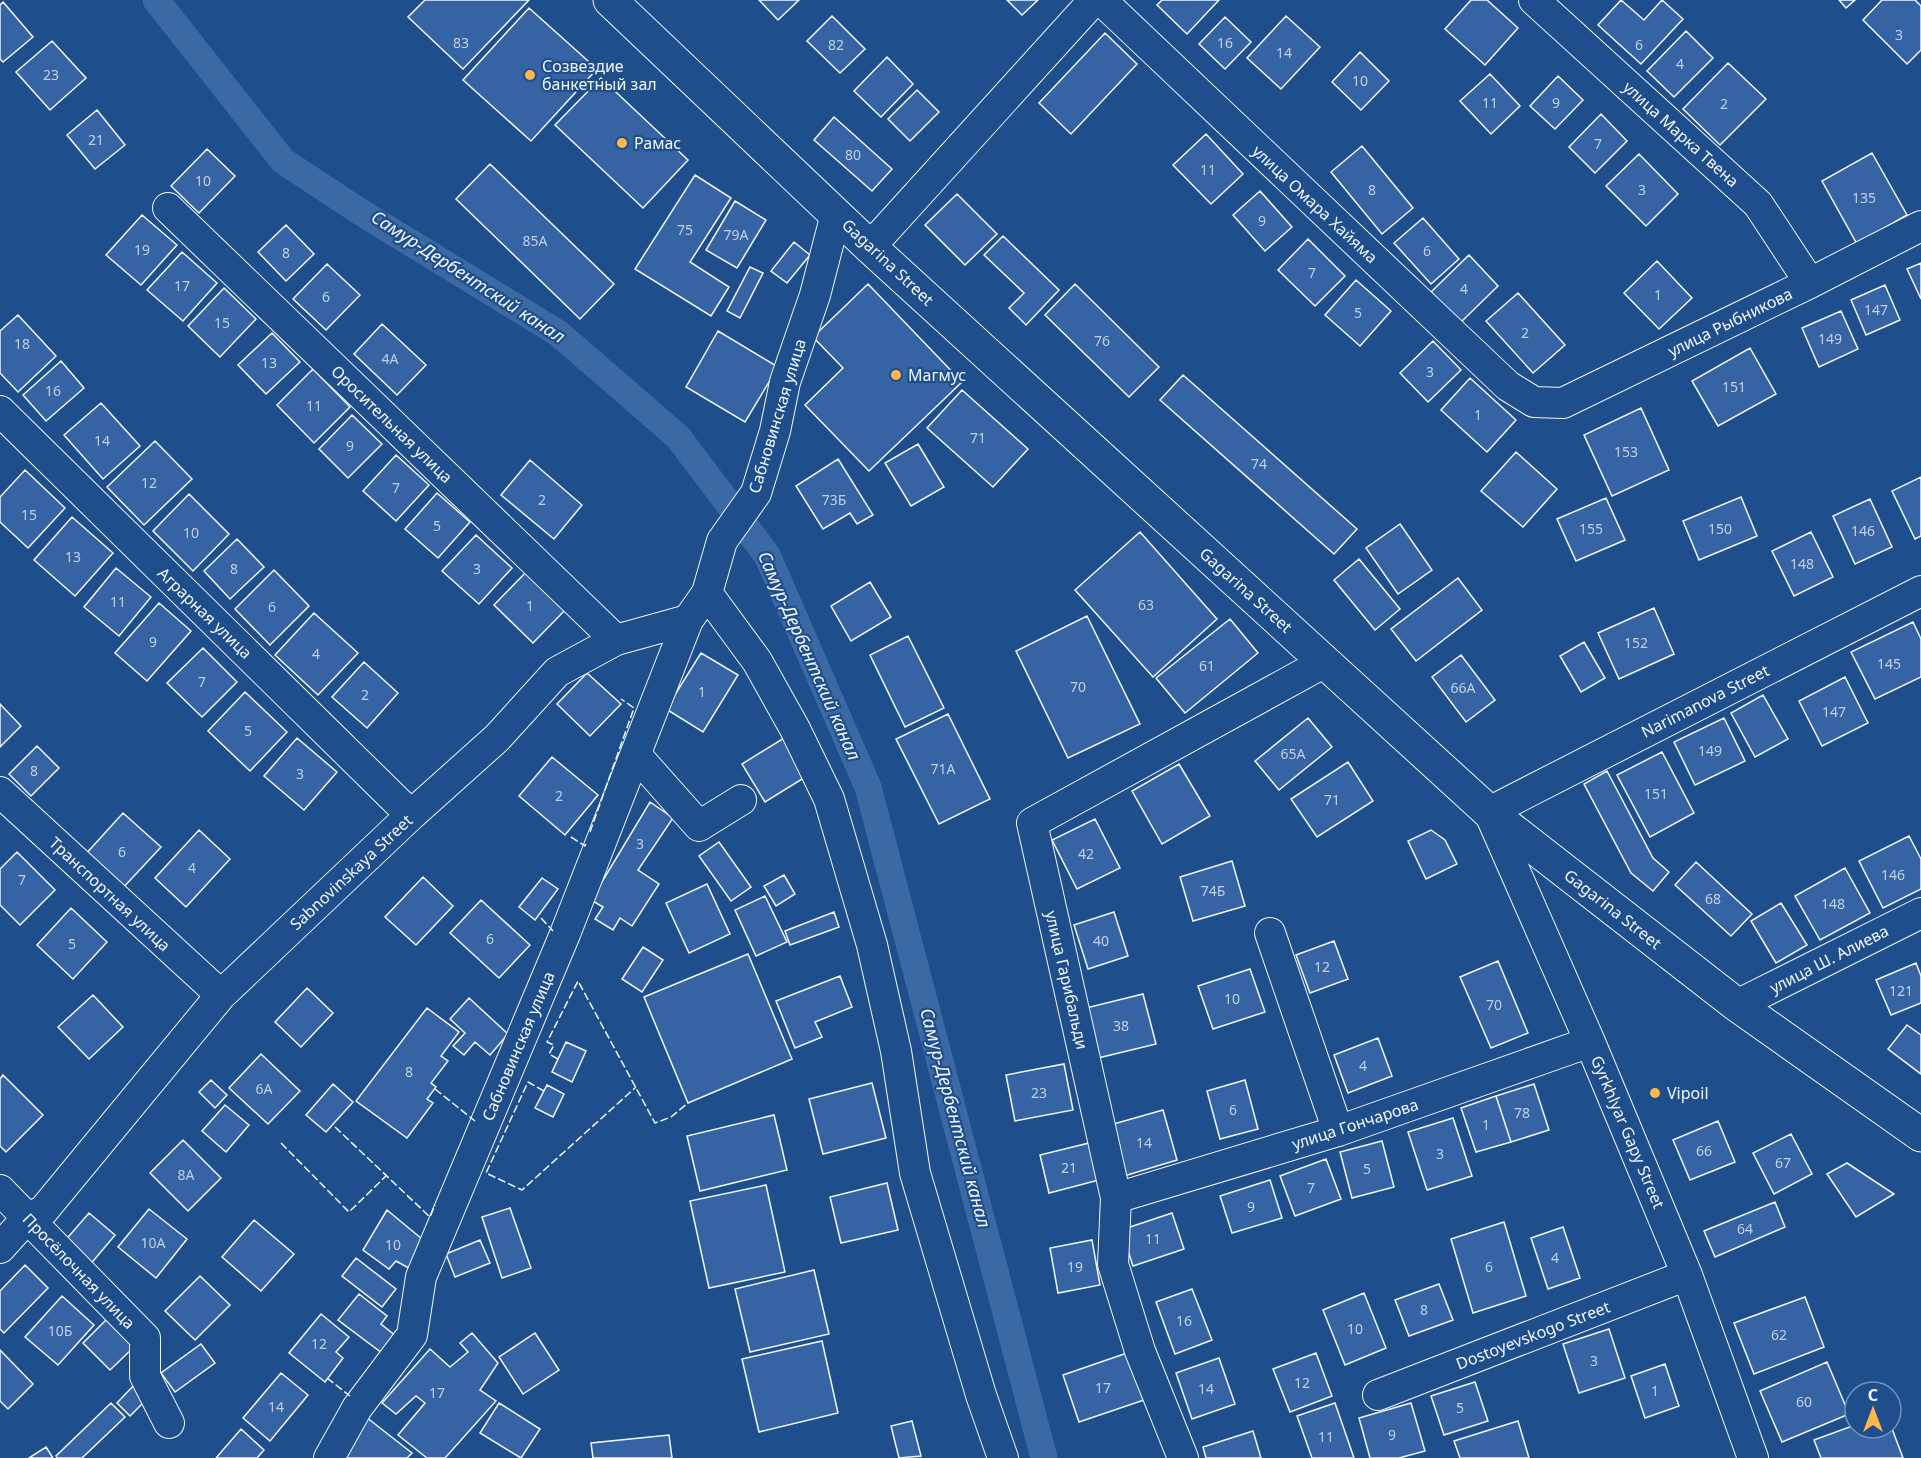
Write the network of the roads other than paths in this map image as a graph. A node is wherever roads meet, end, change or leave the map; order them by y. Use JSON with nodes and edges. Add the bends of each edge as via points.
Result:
{"nodes":[{"id":1,"x":610,"y":0,"type":"edge"},
{"id":2,"x":1094,"y":0,"type":"edge"},
{"id":3,"x":1101,"y":0,"type":"edge"},
{"id":4,"x":1534,"y":0,"type":"edge"},
{"id":5,"x":168,"y":207,"type":"dead end"},
{"id":6,"x":837,"y":214,"type":"junction"},
{"id":7,"x":1921,"y":226,"type":"edge"},
{"id":8,"x":870,"y":247,"type":"junction"},
{"id":9,"x":1810,"y":283,"type":"junction"},
{"id":10,"x":1534,"y":402,"type":"joint"},
{"id":11,"x":0,"y":411,"type":"edge"},
{"id":12,"x":1921,"y":591,"type":"edge"},
{"id":13,"x":707,"y":593,"type":"junction"},
{"id":14,"x":688,"y":620,"type":"junction"},
{"id":15,"x":616,"y":640,"type":"junction"},
{"id":16,"x":1325,"y":662,"type":"junction"},
{"id":17,"x":636,"y":755,"type":"junction"},
{"id":18,"x":0,"y":792,"type":"edge"},
{"id":19,"x":741,"y":800,"type":"dead end"},
{"id":20,"x":1489,"y":812,"type":"junction"},
{"id":21,"x":411,"y":815,"type":"junction"},
{"id":22,"x":1921,"y":913,"type":"edge"},
{"id":23,"x":1270,"y":933,"type":"dead end"},
{"id":24,"x":220,"y":995,"type":"junction"},
{"id":25,"x":1737,"y":1005,"type":"junction"},
{"id":26,"x":1590,"y":1042,"type":"junction"},
{"id":27,"x":1338,"y":1131,"type":"junction"},
{"id":28,"x":1921,"y":1135,"type":"edge"},
{"id":29,"x":0,"y":1190,"type":"edge"},
{"id":30,"x":1116,"y":1198,"type":"junction"},
{"id":31,"x":27,"y":1218,"type":"junction"},
{"id":32,"x":0,"y":1248,"type":"edge"},
{"id":33,"x":1688,"y":1275,"type":"junction"},
{"id":34,"x":1378,"y":1395,"type":"dead end"},
{"id":35,"x":169,"y":1423,"type":"dead end"},
{"id":36,"x":329,"y":1458,"type":"edge"},
{"id":37,"x":1003,"y":1458,"type":"edge"},
{"id":38,"x":1183,"y":1458,"type":"edge"},
{"id":39,"x":1753,"y":1458,"type":"edge"}],
"edges":[{"from":1,"to":6,"type":"main road","name":"Gagarina Street"},
{"from":2,"to":8,"type":"street"},
{"from":3,"to":10,"type":"street","name":"улица Омара Хайяма","via":[[1508,386]]},
{"from":4,"to":9,"type":"street","name":"улица Марка Твена","via":[[1758,204]]},
{"from":5,"to":15,"type":"street","name":"Оросительная улица"},
{"from":6,"to":8,"type":"main road","name":"Gagarina Street"},
{"from":6,"to":13,"type":"street","name":"Сабновинская улица","via":[[785,382],[756,493],[722,541]]},
{"from":7,"to":9,"type":"street","name":"улица Рыбникова"},
{"from":8,"to":16,"type":"main road","name":"Gagarina Street"},
{"from":9,"to":10,"type":"street","name":"улица Рыбникова","via":[[1563,403]]},
{"from":11,"to":21,"type":"street","name":"Аграрная улица"},
{"from":12,"to":20,"type":"street","name":"Narimanova Street"},
{"from":13,"to":14,"type":"street"},
{"from":13,"to":37,"type":"street","via":[[757,661],[829,799],[872,945],[896,1051],[915,1173]]},
{"from":14,"to":15,"type":"street","name":"Sabnovinskaya Street"},
{"from":14,"to":17,"type":"street","name":"Сабновинская улица"},
{"from":15,"to":21,"type":"street","name":"Sabnovinskaya Street","via":[[556,672],[496,738]]},
{"from":16,"to":20,"type":"main road","name":"Gagarina Street"},
{"from":16,"to":30,"type":"street","name":"улица Гарибальди","via":[[1032,823]]},
{"from":17,"to":19,"type":"street","via":[[699,826]]},
{"from":17,"to":36,"type":"street","name":"Сабновинская улица","via":[[421,1277],[412,1335],[357,1408]]},
{"from":18,"to":24,"type":"street","name":"Транспортная улица"},
{"from":20,"to":25,"type":"main road","name":"Gagarina Street"},
{"from":20,"to":26,"type":"street","name":"Gyrkhlyar Gapy Street"},
{"from":21,"to":24,"type":"street","name":"Sabnovinskaya Street"},
{"from":22,"to":25,"type":"street","name":"улица Ш. Алиева"},
{"from":23,"to":27,"type":"street"},
{"from":24,"to":31,"type":"street","name":"Sabnovinskaya Street","via":[[43,1211]]},
{"from":25,"to":28,"type":"main road","name":"Gagarina Street"},
{"from":26,"to":27,"type":"street","name":"улица Гончарова"},
{"from":26,"to":33,"type":"street","name":"Gyrkhlyar Gapy Street"},
{"from":27,"to":30,"type":"street","name":"улица Гончарова"},
{"from":29,"to":31,"type":"street","name":"Просёлочная улица"},
{"from":30,"to":38,"type":"street","name":"улица Гарибальди","via":[[1113,1264],[1140,1351]]},
{"from":31,"to":32,"type":"street","name":"Sabnovinskaya Street"},
{"from":31,"to":35,"type":"street","name":"Просёлочная улица","via":[[145,1338],[145,1376]]},
{"from":33,"to":34,"type":"street","name":"Dostoyevskogo Street"},
{"from":33,"to":39,"type":"street","name":"Gyrkhlyar Gapy Street"}]}
